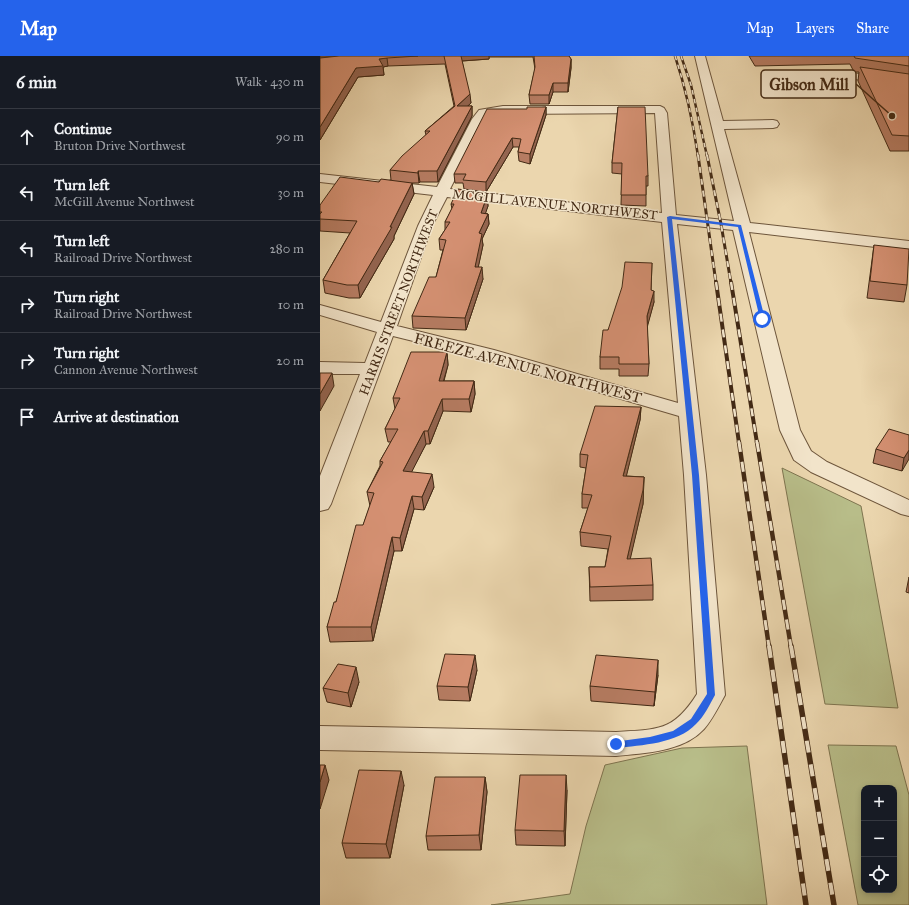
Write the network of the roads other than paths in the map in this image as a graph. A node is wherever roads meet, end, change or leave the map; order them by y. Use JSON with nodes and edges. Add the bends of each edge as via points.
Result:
{"nodes":[{"id":1,"x":700,"y":56,"type":"edge"},
{"id":2,"x":845,"y":75,"type":"dead end"},
{"id":3,"x":909,"y":84,"type":"edge"},
{"id":4,"x":773,"y":124,"type":"dead end"},
{"id":5,"x":718,"y":125,"type":"junction"},
{"id":6,"x":320,"y":178,"type":"edge"},
{"id":7,"x":442,"y":192,"type":"junction"},
{"id":8,"x":670,"y":217,"type":"junction"},
{"id":9,"x":741,"y":226,"type":"junction"},
{"id":10,"x":909,"y":246,"type":"edge"},
{"id":11,"x":320,"y":310,"type":"edge"},
{"id":12,"x":387,"y":329,"type":"junction"},
{"id":13,"x":320,"y":368,"type":"edge"},
{"id":14,"x":372,"y":369,"type":"junction"},
{"id":15,"x":689,"y":413,"type":"junction"},
{"id":16,"x":320,"y":504,"type":"edge"},
{"id":17,"x":909,"y":509,"type":"edge"},
{"id":18,"x":320,"y":738,"type":"edge"}],
"edges":[{"from":1,"to":5,"type":"street"},
{"from":2,"to":3,"type":"street"},
{"from":4,"to":5,"type":"street"},
{"from":5,"to":9,"type":"street"},
{"from":6,"to":7,"type":"street","name":"MCGILL AVENUE NORTHWEST"},
{"from":7,"to":8,"type":"street","name":"MCGILL AVENUE NORTHWEST"},
{"from":7,"to":8,"type":"street","name":"HARRIS STREET NORTHWEST","via":[[483,113],[510,110],[651,108],[661,112]]},
{"from":7,"to":12,"type":"street","name":"HARRIS STREET NORTHWEST","via":[[425,226]]},
{"from":8,"to":9,"type":"street","name":"MCGILL AVENUE NORTHWEST"},
{"from":8,"to":15,"type":"street"},
{"from":9,"to":10,"type":"street","name":"MCGILL AVENUE NORTHWEST"},
{"from":9,"to":17,"type":"street","via":[[790,430],[802,455],[819,467]]},
{"from":11,"to":12,"type":"street","name":"FREEZE AVENUE NORTHWEST"},
{"from":12,"to":14,"type":"street","name":"HARRIS STREET NORTHWEST"},
{"from":12,"to":15,"type":"street","name":"FREEZE AVENUE NORTHWEST","via":[[488,354]]},
{"from":13,"to":14,"type":"street"},
{"from":14,"to":16,"type":"street","name":"HARRIS STREET NORTHWEST"},
{"from":15,"to":18,"type":"street","via":[[711,695],[694,722],[676,734],[650,741],[616,744]]}]}
